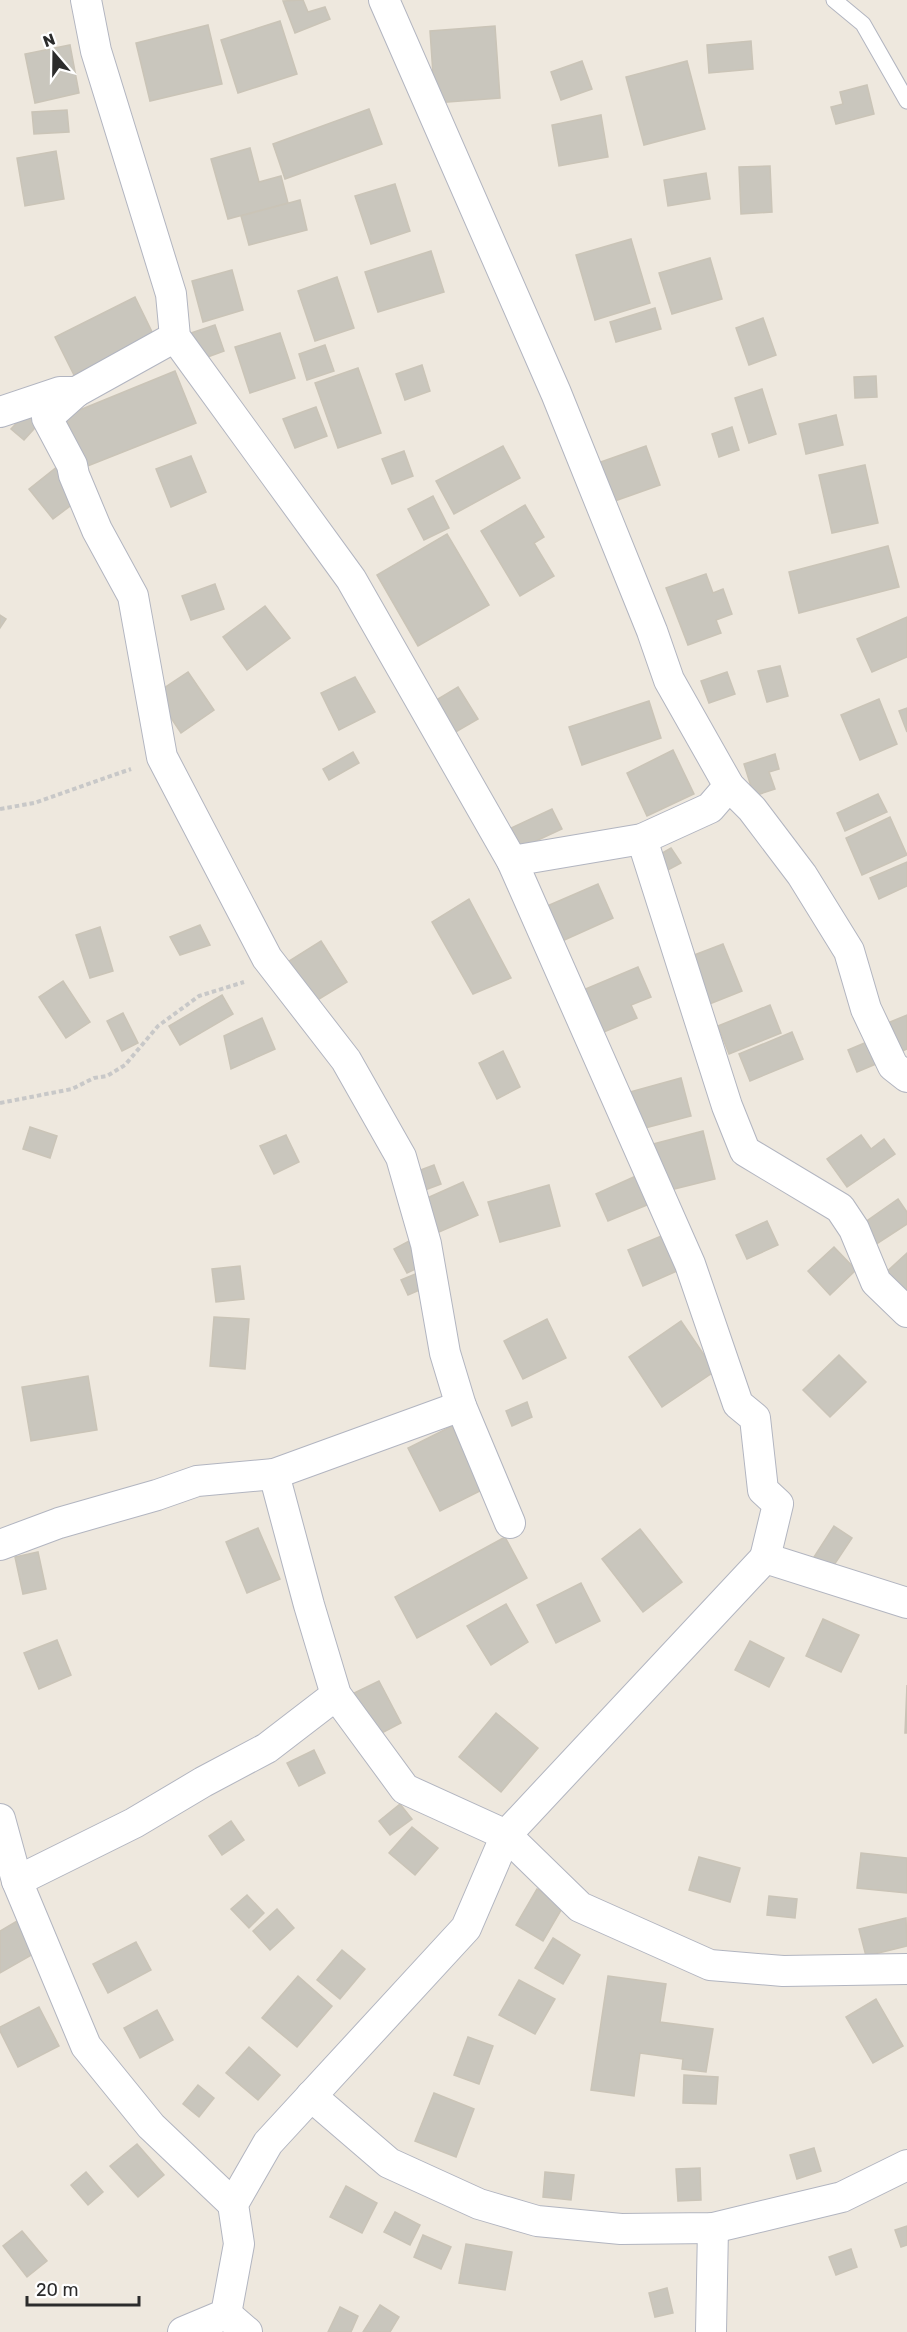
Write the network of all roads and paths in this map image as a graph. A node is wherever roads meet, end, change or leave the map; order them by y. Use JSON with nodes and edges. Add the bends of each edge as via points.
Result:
{"nodes":[{"id":1,"x":86,"y":0,"type":"edge"},
{"id":2,"x":384,"y":0,"type":"edge"},
{"id":3,"x":834,"y":0,"type":"edge"},
{"id":4,"x":907,"y":101,"type":"edge"},
{"id":5,"x":175,"y":336,"type":"junction"},
{"id":6,"x":76,"y":392,"type":"junction"},
{"id":7,"x":0,"y":412,"type":"edge"},
{"id":8,"x":162,"y":757,"type":"junction"},
{"id":9,"x":729,"y":786,"type":"junction"},
{"id":10,"x":0,"y":809,"type":"edge"},
{"id":11,"x":642,"y":839,"type":"junction"},
{"id":12,"x":512,"y":861,"type":"junction"},
{"id":13,"x":267,"y":958,"type":"junction"},
{"id":14,"x":907,"y":1077,"type":"edge"},
{"id":15,"x":0,"y":1103,"type":"edge"},
{"id":16,"x":907,"y":1312,"type":"edge"},
{"id":17,"x":461,"y":1406,"type":"junction"},
{"id":18,"x":274,"y":1474,"type":"junction"},
{"id":19,"x":510,"y":1523,"type":"dead end"},
{"id":20,"x":0,"y":1545,"type":"edge"},
{"id":21,"x":765,"y":1558,"type":"junction"},
{"id":22,"x":907,"y":1603,"type":"edge"},
{"id":23,"x":336,"y":1695,"type":"junction"},
{"id":24,"x":0,"y":1818,"type":"edge"},
{"id":25,"x":506,"y":1835,"type":"junction"},
{"id":26,"x":17,"y":1881,"type":"junction"},
{"id":27,"x":907,"y":1969,"type":"edge"},
{"id":28,"x":311,"y":2096,"type":"junction"},
{"id":29,"x":907,"y":2165,"type":"edge"},
{"id":30,"x":233,"y":2204,"type":"junction"},
{"id":31,"x":713,"y":2228,"type":"junction"},
{"id":32,"x":236,"y":2323,"type":"edge"},
{"id":33,"x":183,"y":2332,"type":"edge"},
{"id":34,"x":711,"y":2332,"type":"edge"}],
"edges":[{"from":1,"to":5,"type":"street","via":[[98,60],[171,294]]},
{"from":2,"to":9,"type":"street","via":[[556,393],[669,680]]},
{"from":3,"to":4,"type":"lane","via":[[863,24]]},
{"from":5,"to":6,"type":"street"},
{"from":5,"to":12,"type":"street","via":[[351,579]]},
{"from":6,"to":7,"type":"street","via":[[60,392]]},
{"from":6,"to":8,"type":"street","via":[[47,418],[72,465],[97,530],[133,596]]},
{"from":8,"to":10,"type":"path","via":[[34,803]]},
{"from":8,"to":13,"type":"street"},
{"from":9,"to":11,"type":"street","via":[[710,808]]},
{"from":9,"to":14,"type":"street","via":[[752,809],[802,875],[849,951],[866,1010],[893,1066]]},
{"from":11,"to":12,"type":"street"},
{"from":11,"to":16,"type":"street","via":[[745,1151],[840,1208],[854,1229],[876,1282]]},
{"from":12,"to":21,"type":"street","via":[[690,1264],[738,1404],[755,1418],[763,1490],[778,1504]]},
{"from":13,"to":15,"type":"path","via":[[261,975],[199,996],[158,1026],[125,1065],[107,1076],[72,1089]]},
{"from":13,"to":17,"type":"street","via":[[346,1060],[401,1157],[426,1244],[445,1353]]},
{"from":17,"to":18,"type":"street"},
{"from":17,"to":19,"type":"street"},
{"from":18,"to":20,"type":"street","via":[[197,1481]]},
{"from":18,"to":23,"type":"street"},
{"from":21,"to":22,"type":"street"},
{"from":21,"to":25,"type":"street"},
{"from":23,"to":25,"type":"street","via":[[405,1789]]},
{"from":23,"to":26,"type":"street","via":[[267,1748],[134,1823]]},
{"from":24,"to":26,"type":"street"},
{"from":25,"to":27,"type":"street","via":[[580,1907],[710,1965],[783,1971]]},
{"from":25,"to":28,"type":"street","via":[[466,1928]]},
{"from":26,"to":30,"type":"street","via":[[86,2046],[151,2126]]},
{"from":28,"to":30,"type":"street","via":[[268,2143]]},
{"from":28,"to":31,"type":"street","via":[[389,2163],[479,2204],[537,2221],[621,2229]]},
{"from":29,"to":31,"type":"street","via":[[842,2197]]},
{"from":30,"to":32,"type":"street","via":[[239,2244]]},
{"from":31,"to":34,"type":"street"},
{"from":32,"to":33,"type":"street"}]}
